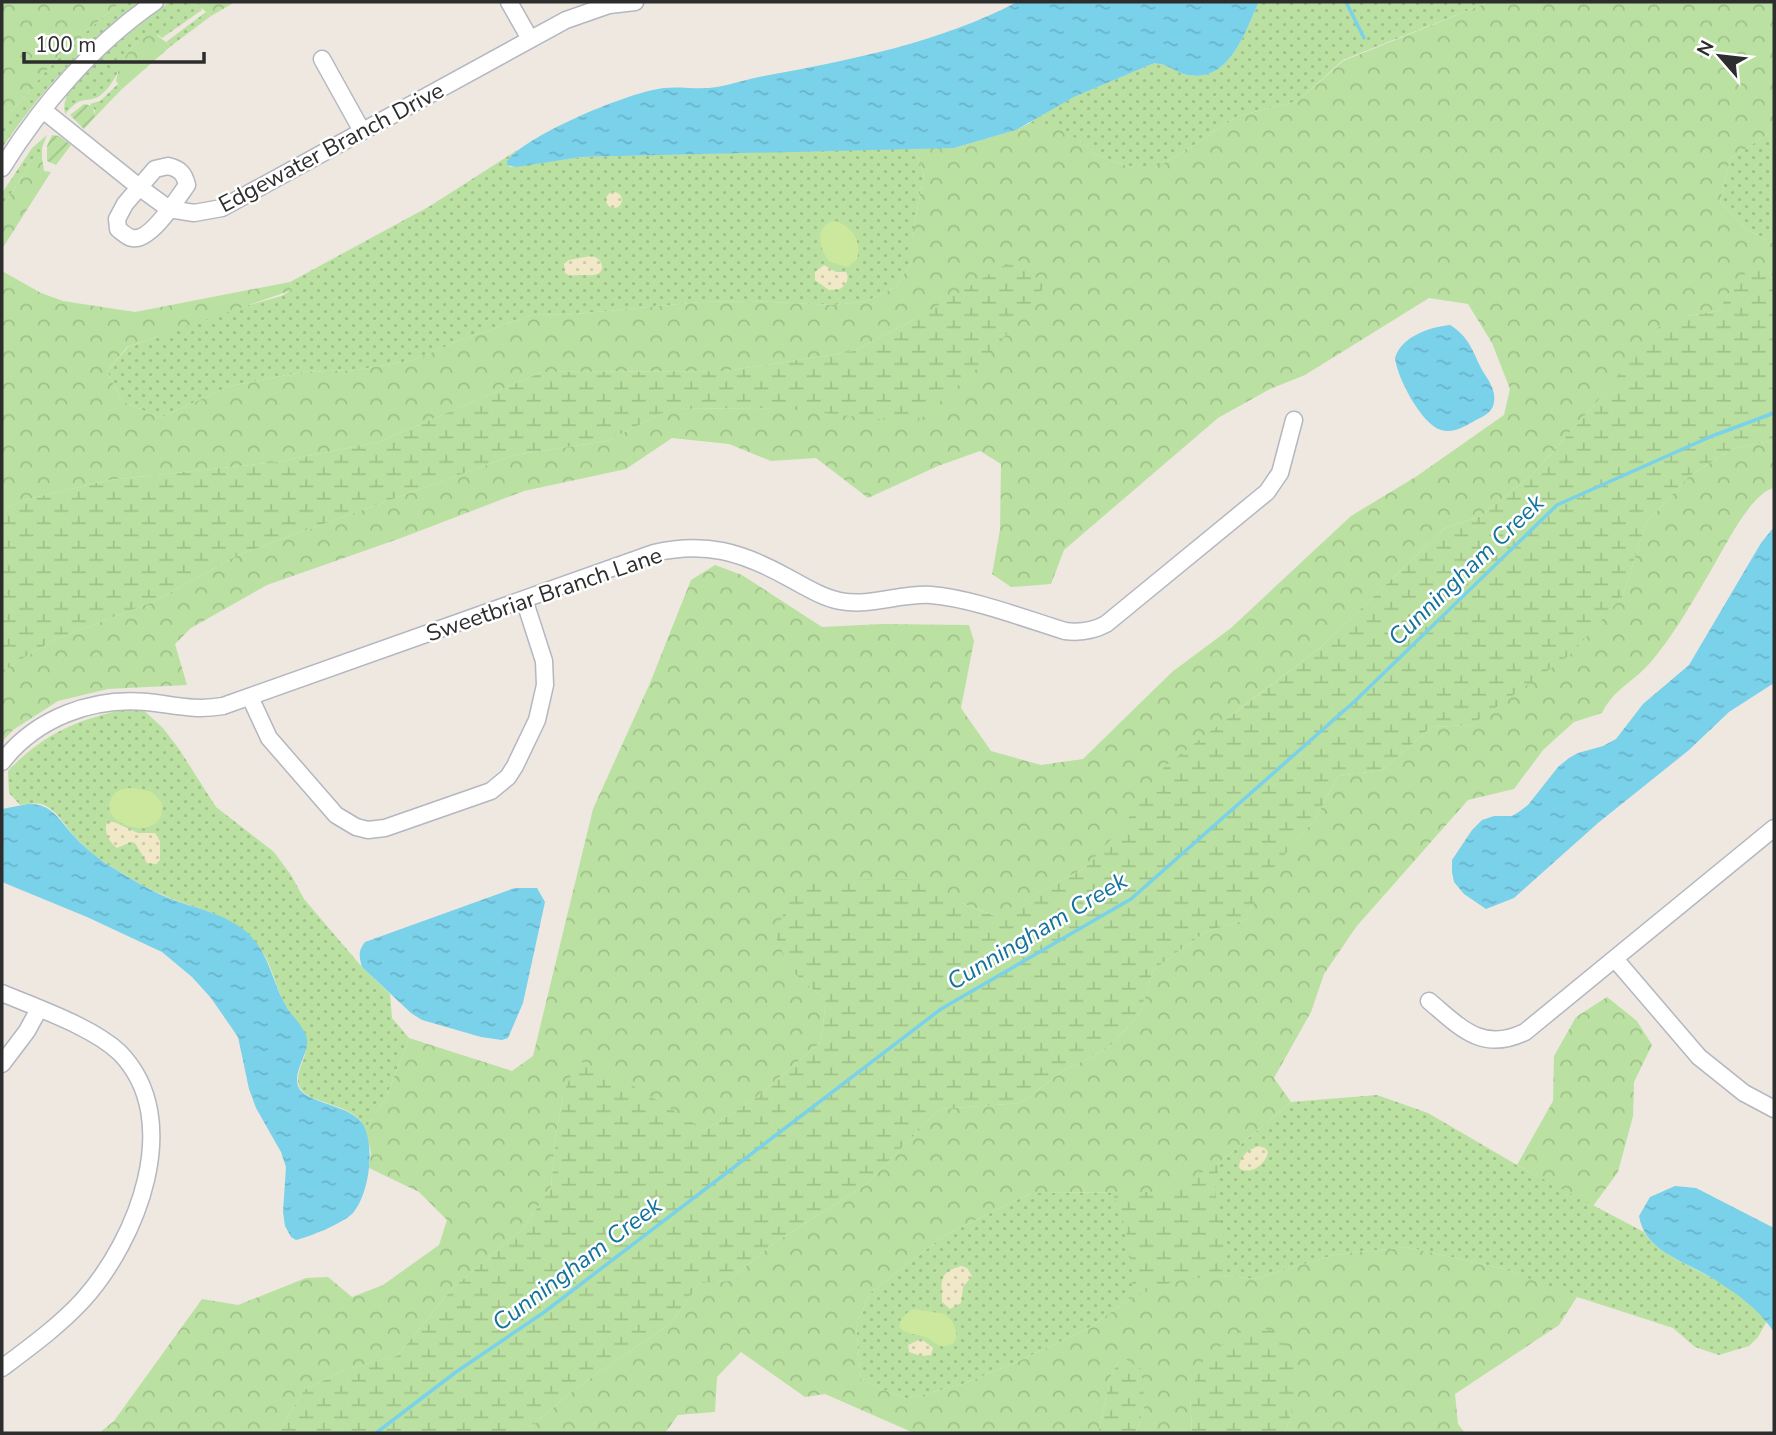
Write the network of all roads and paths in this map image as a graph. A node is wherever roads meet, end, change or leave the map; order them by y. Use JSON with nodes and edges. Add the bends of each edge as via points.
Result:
{"nodes":[{"id":1,"x":155,"y":2,"type":"edge"},
{"id":2,"x":509,"y":2,"type":"edge"},
{"id":3,"x":635,"y":2,"type":"edge"},
{"id":4,"x":530,"y":39,"type":"junction"},
{"id":5,"x":322,"y":59,"type":"dead end"},
{"id":6,"x":43,"y":110,"type":"junction"},
{"id":7,"x":362,"y":131,"type":"junction"},
{"id":8,"x":2,"y":168,"type":"edge"},
{"id":9,"x":139,"y":187,"type":"junction"},
{"id":10,"x":169,"y":209,"type":"junction"},
{"id":11,"x":1294,"y":420,"type":"dead end"},
{"id":12,"x":524,"y":599,"type":"junction"},
{"id":13,"x":250,"y":697,"type":"junction"},
{"id":14,"x":2,"y":762,"type":"edge"},
{"id":15,"x":1774,"y":828,"type":"edge"},
{"id":16,"x":1615,"y":959,"type":"junction"},
{"id":17,"x":2,"y":993,"type":"edge"},
{"id":18,"x":1429,"y":1001,"type":"dead end"},
{"id":19,"x":39,"y":1009,"type":"junction"},
{"id":20,"x":2,"y":1064,"type":"edge"},
{"id":21,"x":1774,"y":1109,"type":"edge"},
{"id":22,"x":2,"y":1368,"type":"edge"}],
"edges":[{"from":1,"to":6,"type":"street","via":[[97,51]]},
{"from":2,"to":4,"type":"street"},
{"from":3,"to":4,"type":"street","name":"Edgewater Branch Drive","via":[[593,10]]},
{"from":4,"to":7,"type":"street","name":"Edgewater Branch Drive"},
{"from":5,"to":7,"type":"street"},
{"from":6,"to":8,"type":"street"},
{"from":6,"to":9,"type":"street"},
{"from":7,"to":10,"type":"street","name":"Edgewater Branch Drive","via":[[222,208],[194,213]]},
{"from":9,"to":10,"type":"street"},
{"from":9,"to":10,"type":"street","via":[[155,169],[176,168],[187,185]]},
{"from":9,"to":10,"type":"street","via":[[117,219],[118,229],[130,239],[141,239]]},
{"from":11,"to":12,"type":"street","name":"Sweetbriar Branch Lane","via":[[1280,473],[1267,492],[1106,624],[1087,632],[1065,631],[947,596],[866,603],[838,600],[739,554],[697,548],[654,553]]},
{"from":12,"to":13,"type":"street","name":"Sweetbriar Branch Lane"},
{"from":12,"to":13,"type":"street","via":[[544,661],[543,703],[515,766],[491,791],[385,828],[356,827],[336,815],[269,738]]},
{"from":13,"to":14,"type":"street","name":"Sweetbriar Branch Lane","via":[[205,709],[124,701],[75,710],[40,726]]},
{"from":15,"to":16,"type":"street"},
{"from":16,"to":18,"type":"street","via":[[1525,1032],[1502,1040],[1465,1031]]},
{"from":16,"to":21,"type":"street","via":[[1699,1057],[1744,1093]]},
{"from":17,"to":19,"type":"street"},
{"from":19,"to":20,"type":"street"},
{"from":19,"to":22,"type":"street","via":[[93,1034],[128,1062],[148,1101],[151,1151],[135,1212],[111,1262],[64,1319]]}]}
